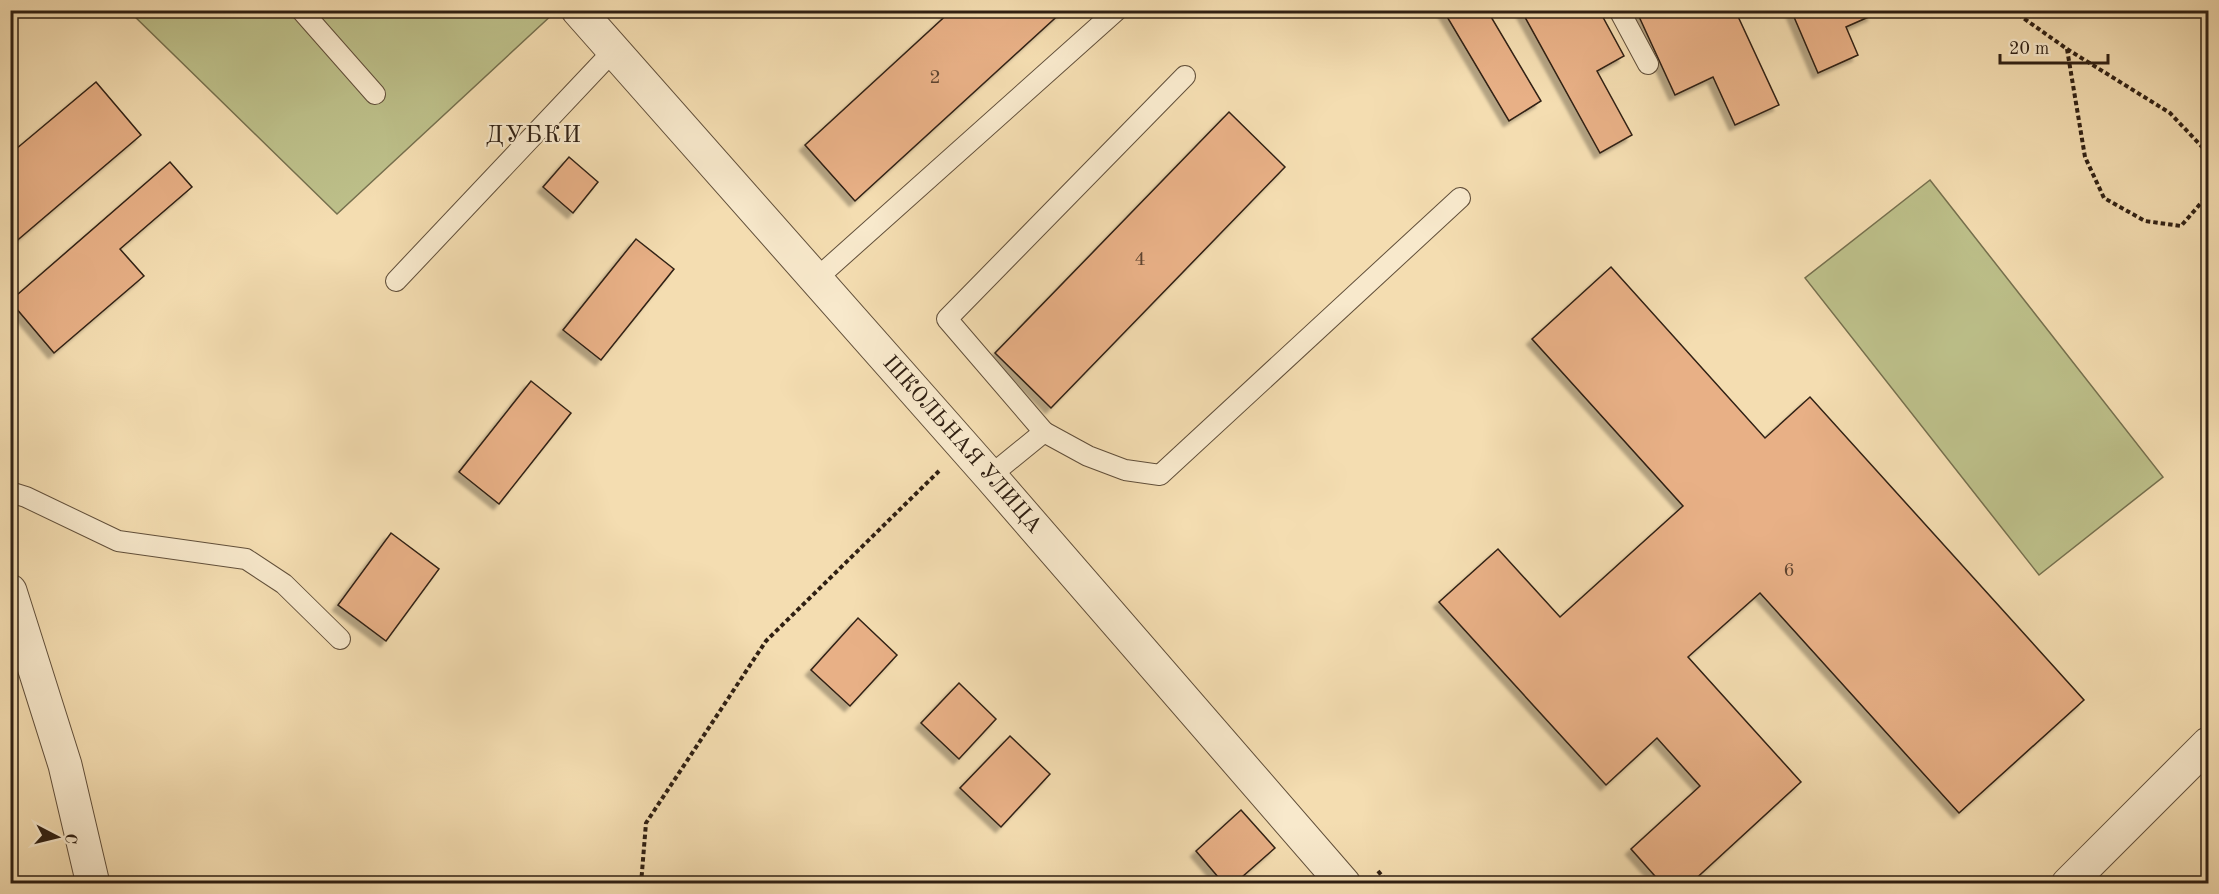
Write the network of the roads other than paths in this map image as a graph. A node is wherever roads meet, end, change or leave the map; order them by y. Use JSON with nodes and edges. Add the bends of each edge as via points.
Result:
{"nodes":[{"id":1,"x":302,"y":10,"type":"edge"},
{"id":2,"x":578,"y":10,"type":"edge"},
{"id":3,"x":1117,"y":10,"type":"edge"},
{"id":4,"x":1619,"y":10,"type":"edge"},
{"id":5,"x":614,"y":50,"type":"junction"},
{"id":6,"x":1648,"y":64,"type":"dead end"},
{"id":7,"x":1185,"y":76,"type":"dead end"},
{"id":8,"x":375,"y":94,"type":"dead end"},
{"id":9,"x":1460,"y":198,"type":"dead end"},
{"id":10,"x":816,"y":279,"type":"junction"},
{"id":11,"x":396,"y":280,"type":"dead end"},
{"id":12,"x":1044,"y":432,"type":"junction"},
{"id":13,"x":990,"y":476,"type":"junction"},
{"id":14,"x":10,"y":492,"type":"edge"},
{"id":15,"x":10,"y":591,"type":"edge"},
{"id":16,"x":339,"y":639,"type":"dead end"},
{"id":17,"x":2208,"y":744,"type":"edge"},
{"id":18,"x":93,"y":884,"type":"edge"},
{"id":19,"x":1344,"y":884,"type":"edge"},
{"id":20,"x":2068,"y":884,"type":"edge"}],
"edges":[{"from":1,"to":8,"type":"lane"},
{"from":2,"to":5,"type":"street","name":"ШКОЛЬНАЯ УЛИЦА"},
{"from":3,"to":10,"type":"lane"},
{"from":4,"to":6,"type":"lane"},
{"from":5,"to":10,"type":"street","name":"ШКОЛЬНАЯ УЛИЦА"},
{"from":5,"to":11,"type":"lane"},
{"from":7,"to":12,"type":"lane","via":[[947,319]]},
{"from":9,"to":12,"type":"lane","via":[[1160,475],[1125,471]]},
{"from":10,"to":13,"type":"street","name":"ШКОЛЬНАЯ УЛИЦА"},
{"from":12,"to":13,"type":"lane"},
{"from":13,"to":19,"type":"street","name":"ШКОЛЬНАЯ УЛИЦА"},
{"from":14,"to":16,"type":"lane","via":[[118,541],[246,559],[284,584]]},
{"from":15,"to":18,"type":"street","via":[[65,765]]},
{"from":17,"to":20,"type":"street"}]}
